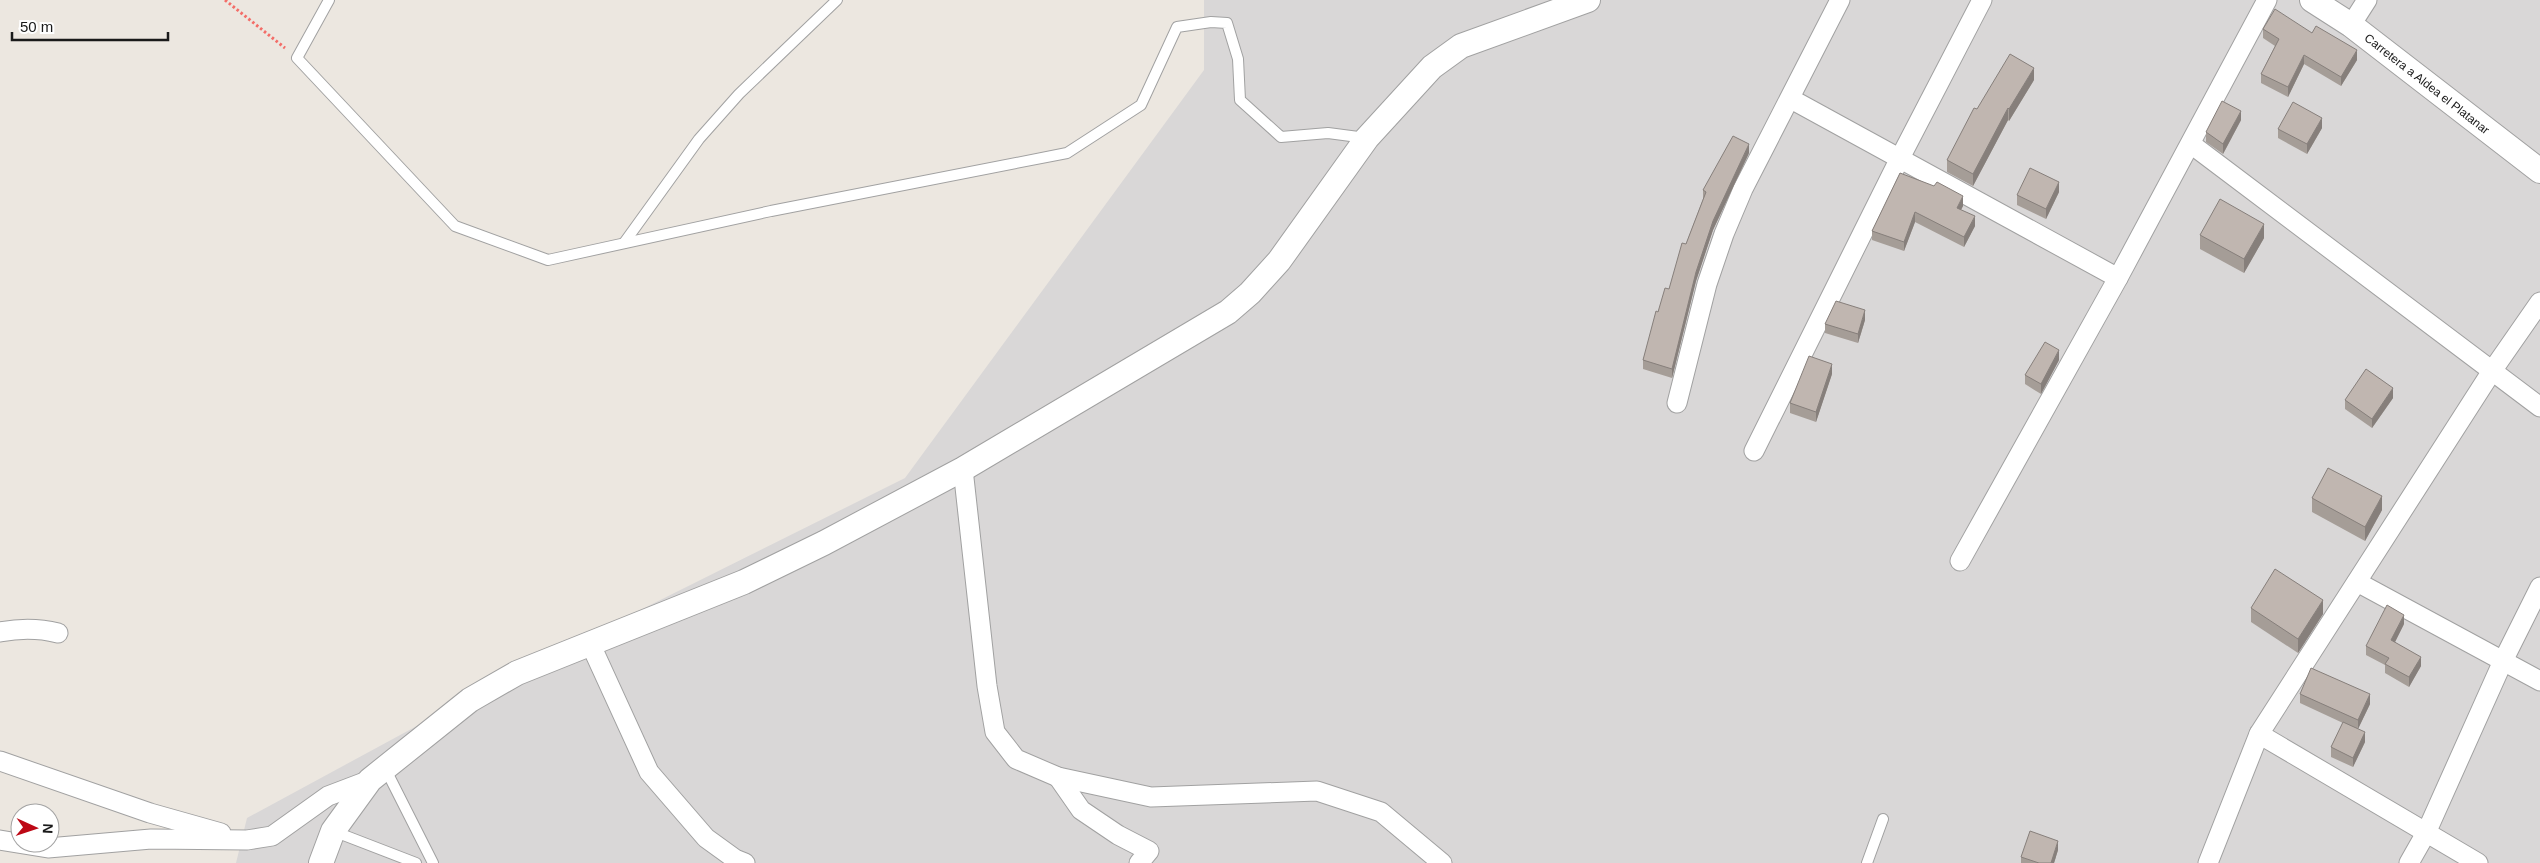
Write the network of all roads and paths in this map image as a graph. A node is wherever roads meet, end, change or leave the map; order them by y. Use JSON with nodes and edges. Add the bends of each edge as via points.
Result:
{"nodes":[{"id":1,"x":225,"y":0,"type":"edge"},
{"id":2,"x":329,"y":0,"type":"edge"},
{"id":3,"x":837,"y":0,"type":"edge"},
{"id":4,"x":1588,"y":0,"type":"edge"},
{"id":5,"x":1840,"y":0,"type":"edge"},
{"id":6,"x":1982,"y":0,"type":"edge"},
{"id":7,"x":2267,"y":0,"type":"edge"},
{"id":8,"x":2312,"y":0,"type":"edge"},
{"id":9,"x":2367,"y":0,"type":"edge"},
{"id":10,"x":2351,"y":25,"type":"junction"},
{"id":11,"x":297,"y":58,"type":"junction"},
{"id":12,"x":1791,"y":99,"type":"junction"},
{"id":13,"x":1367,"y":138,"type":"junction"},
{"id":14,"x":2191,"y":144,"type":"junction"},
{"id":15,"x":1900,"y":158,"type":"junction"},
{"id":16,"x":2540,"y":170,"type":"edge"},
{"id":17,"x":624,"y":244,"type":"junction"},
{"id":18,"x":2118,"y":278,"type":"junction"},
{"id":19,"x":2540,"y":302,"type":"edge"},
{"id":20,"x":2492,"y":371,"type":"junction"},
{"id":21,"x":1677,"y":403,"type":"dead end"},
{"id":22,"x":2540,"y":407,"type":"edge"},
{"id":23,"x":1754,"y":451,"type":"dead end"},
{"id":24,"x":963,"y":469,"type":"junction"},
{"id":25,"x":1960,"y":561,"type":"dead end"},
{"id":26,"x":2357,"y":582,"type":"junction"},
{"id":27,"x":2540,"y":587,"type":"edge"},
{"id":28,"x":0,"y":632,"type":"edge"},
{"id":29,"x":58,"y":633,"type":"dead end"},
{"id":30,"x":590,"y":643,"type":"junction"},
{"id":31,"x":2503,"y":661,"type":"junction"},
{"id":32,"x":2540,"y":681,"type":"edge"},
{"id":33,"x":2259,"y":734,"type":"junction"},
{"id":34,"x":0,"y":762,"type":"edge"},
{"id":35,"x":377,"y":774,"type":"junction"},
{"id":36,"x":1058,"y":777,"type":"junction"},
{"id":37,"x":1883,"y":819,"type":"dead end"},
{"id":38,"x":333,"y":831,"type":"junction"},
{"id":39,"x":2426,"y":833,"type":"junction"},
{"id":40,"x":0,"y":840,"type":"edge"},
{"id":41,"x":247,"y":840,"type":"junction"},
{"id":42,"x":321,"y":863,"type":"edge"},
{"id":43,"x":416,"y":863,"type":"edge"},
{"id":44,"x":433,"y":863,"type":"edge"},
{"id":45,"x":744,"y":863,"type":"edge"},
{"id":46,"x":1139,"y":863,"type":"edge"},
{"id":47,"x":1442,"y":863,"type":"edge"},
{"id":48,"x":1867,"y":863,"type":"edge"},
{"id":49,"x":2208,"y":863,"type":"edge"},
{"id":50,"x":2409,"y":863,"type":"edge"},
{"id":51,"x":2478,"y":863,"type":"edge"}],
"edges":[{"from":1,"to":11,"type":"path"},
{"from":2,"to":11,"type":"lane"},
{"from":3,"to":17,"type":"lane","via":[[704,132]]},
{"from":4,"to":13,"type":"street","via":[[1461,46],[1432,67]]},
{"from":5,"to":12,"type":"street"},
{"from":6,"to":15,"type":"street"},
{"from":7,"to":14,"type":"street"},
{"from":8,"to":10,"type":"street","name":"Carretera a Aldea el Platanar"},
{"from":9,"to":10,"type":"street"},
{"from":10,"to":16,"type":"street","name":"Carretera a Aldea el Platanar"},
{"from":11,"to":17,"type":"lane","via":[[455,226],[548,260]]},
{"from":12,"to":15,"type":"street"},
{"from":12,"to":21,"type":"street","via":[[1743,188],[1724,234],[1707,284]]},
{"from":13,"to":17,"type":"lane","via":[[1328,133],[1281,137],[1240,100],[1238,59],[1227,23],[1211,22],[1177,27],[1141,105],[1068,153],[771,210]]},
{"from":13,"to":24,"type":"street","via":[[1279,261],[1250,294],[1228,312]]},
{"from":14,"to":18,"type":"street"},
{"from":14,"to":20,"type":"street"},
{"from":15,"to":18,"type":"street"},
{"from":15,"to":23,"type":"street"},
{"from":18,"to":25,"type":"street"},
{"from":19,"to":20,"type":"street"},
{"from":20,"to":22,"type":"street"},
{"from":20,"to":26,"type":"street"},
{"from":24,"to":30,"type":"street","via":[[744,582]]},
{"from":24,"to":36,"type":"street","via":[[995,732],[1016,758]]},
{"from":26,"to":31,"type":"street"},
{"from":26,"to":33,"type":"street"},
{"from":27,"to":31,"type":"street"},
{"from":28,"to":29,"type":"street","via":[[32,629]]},
{"from":30,"to":35,"type":"street","via":[[517,673],[470,700]]},
{"from":30,"to":45,"type":"street","via":[[649,772],[706,838]]},
{"from":31,"to":32,"type":"street"},
{"from":31,"to":39,"type":"street"},
{"from":33,"to":39,"type":"street"},
{"from":33,"to":49,"type":"street"},
{"from":34,"to":41,"type":"street","via":[[150,813]]},
{"from":35,"to":38,"type":"street"},
{"from":35,"to":41,"type":"street","via":[[328,796],[272,836]]},
{"from":35,"to":44,"type":"lane"},
{"from":36,"to":46,"type":"street","via":[[1081,810],[1149,851]]},
{"from":36,"to":47,"type":"street","via":[[1151,797],[1317,792],[1381,812]]},
{"from":37,"to":48,"type":"lane"},
{"from":38,"to":42,"type":"street"},
{"from":38,"to":43,"type":"lane"},
{"from":39,"to":50,"type":"street"},
{"from":39,"to":51,"type":"street"},
{"from":40,"to":41,"type":"street","via":[[48,848],[151,839]]}]}
